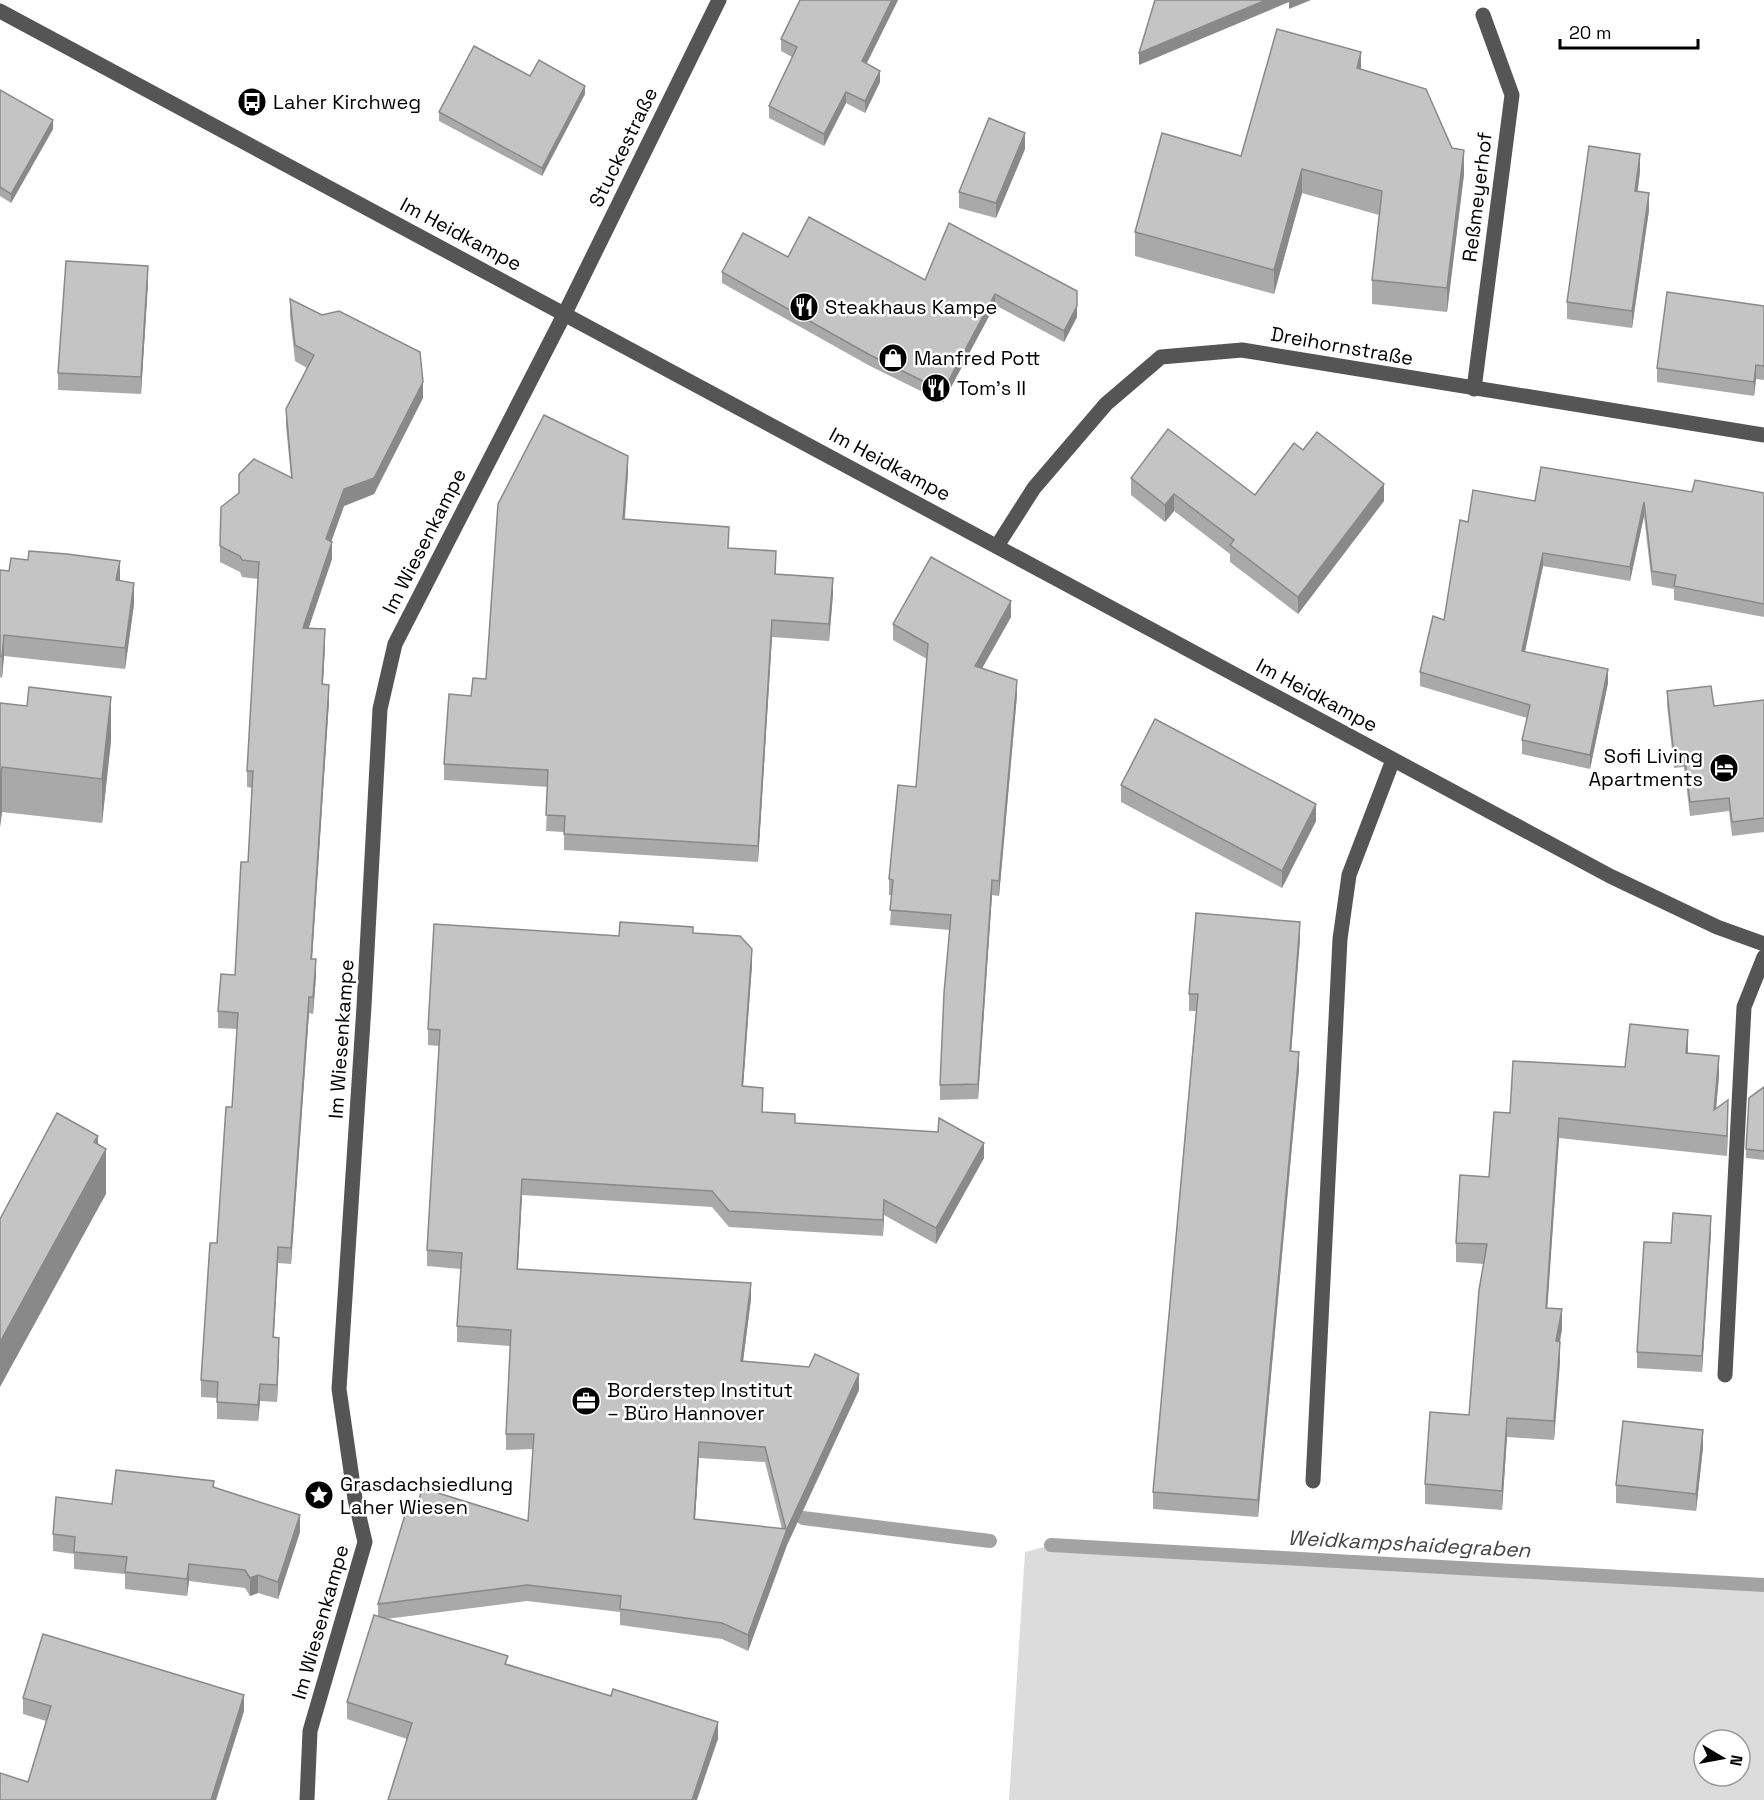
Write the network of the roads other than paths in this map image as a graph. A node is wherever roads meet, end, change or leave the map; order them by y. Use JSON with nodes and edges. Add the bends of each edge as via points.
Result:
{"nodes":[{"id":1,"x":719,"y":0,"type":"edge"},
{"id":2,"x":0,"y":11,"type":"edge"},
{"id":3,"x":1483,"y":15,"type":"dead end"},
{"id":4,"x":565,"y":314,"type":"junction"},
{"id":5,"x":1474,"y":389,"type":"junction"},
{"id":6,"x":1764,"y":435,"type":"edge"},
{"id":7,"x":997,"y":546,"type":"junction"},
{"id":8,"x":1393,"y":760,"type":"junction"},
{"id":9,"x":1764,"y":944,"type":"edge"},
{"id":10,"x":1764,"y":957,"type":"edge"},
{"id":11,"x":1725,"y":1375,"type":"dead end"},
{"id":12,"x":1313,"y":1480,"type":"dead end"},
{"id":13,"x":307,"y":1800,"type":"edge"}],
"edges":[{"from":1,"to":4,"type":"street","name":"Stuckestraße"},
{"from":2,"to":4,"type":"street","name":"Im Heidkampe"},
{"from":3,"to":5,"type":"street","name":"Reßmeyerhof","via":[[1512,95]]},
{"from":4,"to":7,"type":"street","name":"Im Heidkampe"},
{"from":4,"to":13,"type":"street","name":"Im Wiesenkampe","via":[[395,644],[380,709],[339,1389],[365,1542],[310,1731]]},
{"from":5,"to":6,"type":"street","name":"Dreihornstraße"},
{"from":5,"to":7,"type":"street","name":"Dreihornstraße","via":[[1242,350],[1161,357],[1106,404],[1034,488]]},
{"from":7,"to":8,"type":"street","name":"Im Heidkampe"},
{"from":8,"to":9,"type":"street","name":"Im Heidkampe","via":[[1628,885],[1717,927]]},
{"from":8,"to":12,"type":"street","via":[[1349,875],[1340,939]]},
{"from":10,"to":11,"type":"street","via":[[1744,1007]]}]}
